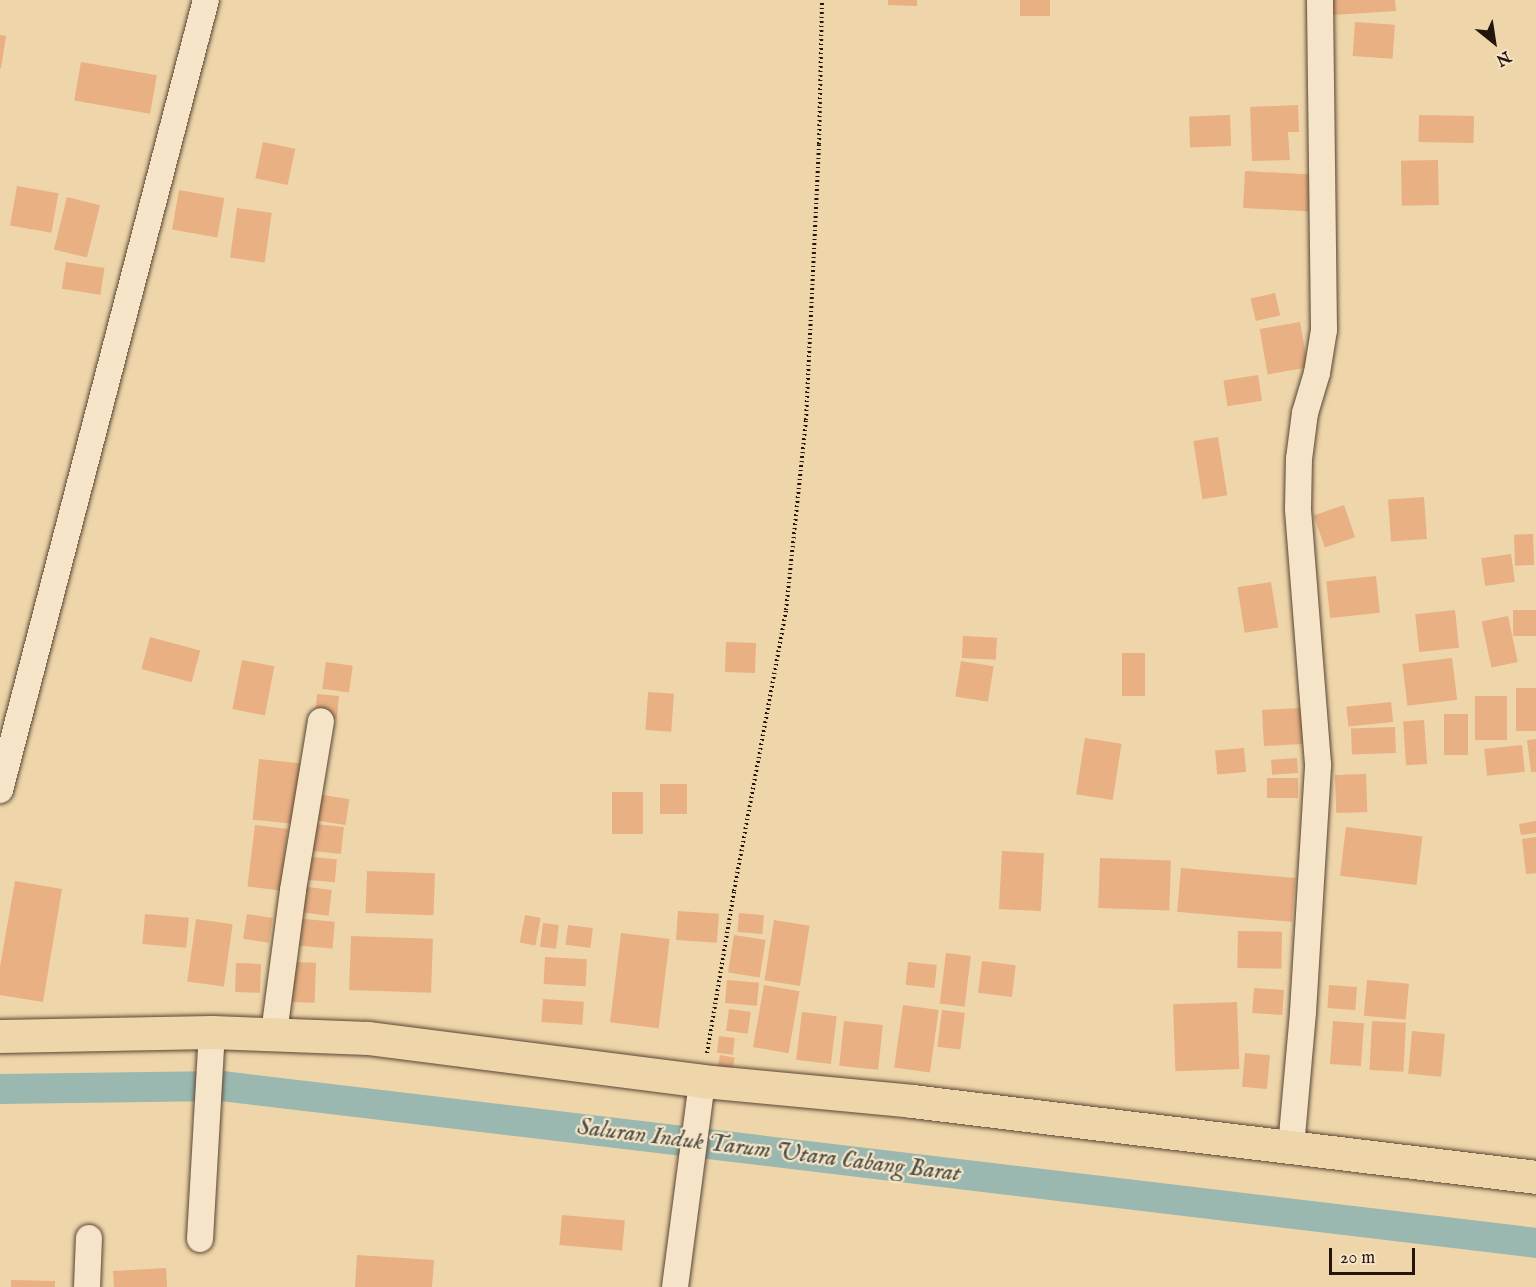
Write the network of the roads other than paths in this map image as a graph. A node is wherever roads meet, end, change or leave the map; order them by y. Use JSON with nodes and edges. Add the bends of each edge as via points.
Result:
{"nodes":[{"id":1,"x":206,"y":0,"type":"edge"},
{"id":2,"x":1320,"y":0,"type":"edge"},
{"id":3,"x":321,"y":721,"type":"dead end"},
{"id":4,"x":0,"y":790,"type":"edge"},
{"id":5,"x":274,"y":1033,"type":"junction"},
{"id":6,"x":0,"y":1036,"type":"edge"},
{"id":7,"x":211,"y":1045,"type":"junction"},
{"id":8,"x":700,"y":1092,"type":"junction"},
{"id":9,"x":1291,"y":1147,"type":"junction"},
{"id":10,"x":1536,"y":1177,"type":"edge"},
{"id":11,"x":89,"y":1238,"type":"dead end"},
{"id":12,"x":200,"y":1239,"type":"dead end"},
{"id":13,"x":87,"y":1287,"type":"edge"},
{"id":14,"x":675,"y":1287,"type":"edge"}],
"edges":[{"from":1,"to":4,"type":"street"},
{"from":2,"to":9,"type":"street","via":[[1324,330],[1305,413],[1298,499],[1318,764]]},
{"from":3,"to":5,"type":"street"},
{"from":5,"to":7,"type":"main road"},
{"from":5,"to":8,"type":"main road","via":[[368,1038]]},
{"from":6,"to":7,"type":"main road"},
{"from":7,"to":12,"type":"street"},
{"from":8,"to":9,"type":"main road","via":[[912,1101]]},
{"from":8,"to":14,"type":"street"},
{"from":9,"to":10,"type":"main road"},
{"from":11,"to":13,"type":"street"}]}
